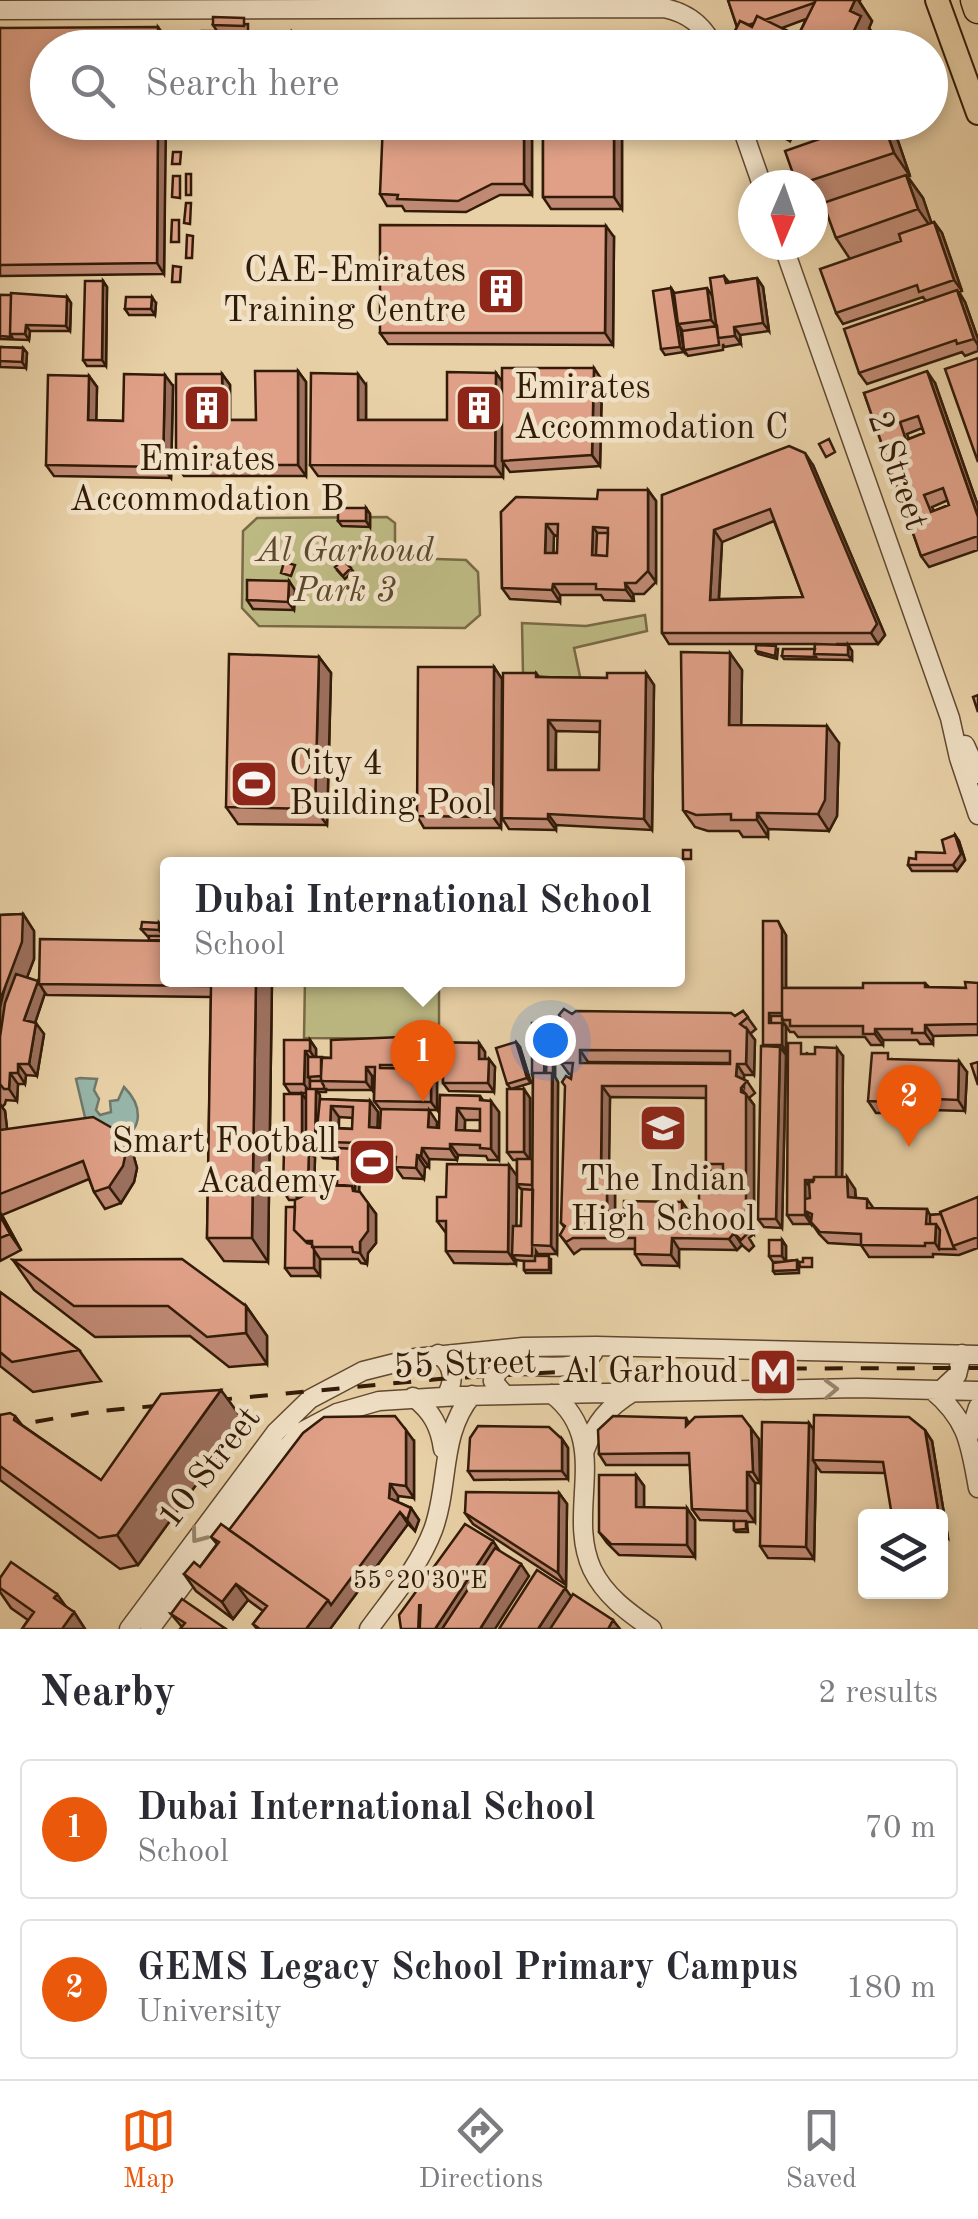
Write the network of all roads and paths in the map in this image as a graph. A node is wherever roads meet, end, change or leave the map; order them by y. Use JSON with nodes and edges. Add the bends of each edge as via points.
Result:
{"nodes":[{"id":1,"x":937,"y":0,"type":"edge"},
{"id":2,"x":975,"y":0,"type":"edge"},
{"id":3,"x":978,"y":9,"type":"edge"},
{"id":4,"x":0,"y":10,"type":"edge"},
{"id":5,"x":704,"y":30,"type":"edge"},
{"id":6,"x":948,"y":30,"type":"edge"},
{"id":7,"x":948,"y":30,"type":"edge"},
{"id":8,"x":978,"y":113,"type":"edge"},
{"id":9,"x":746,"y":140,"type":"edge"},
{"id":10,"x":757,"y":170,"type":"edge"},
{"id":11,"x":788,"y":260,"type":"edge"},
{"id":12,"x":950,"y":718,"type":"junction"},
{"id":13,"x":978,"y":774,"type":"edge"},
{"id":14,"x":978,"y":815,"type":"edge"},
{"id":15,"x":596,"y":1346,"type":"junction"},
{"id":16,"x":438,"y":1354,"type":"junction"},
{"id":17,"x":970,"y":1355,"type":"edge"},
{"id":18,"x":363,"y":1371,"type":"joint"},
{"id":19,"x":937,"y":1390,"type":"junction"},
{"id":20,"x":978,"y":1391,"type":"edge"},
{"id":21,"x":633,"y":1392,"type":"junction"},
{"id":22,"x":506,"y":1394,"type":"junction"},
{"id":23,"x":552,"y":1394,"type":"junction"},
{"id":24,"x":446,"y":1396,"type":"junction"},
{"id":25,"x":472,"y":1396,"type":"junction"},
{"id":26,"x":413,"y":1397,"type":"junction"},
{"id":27,"x":978,"y":1407,"type":"edge"},
{"id":28,"x":317,"y":1422,"type":"joint"},
{"id":29,"x":969,"y":1436,"type":"junction"},
{"id":30,"x":585,"y":1451,"type":"junction"},
{"id":31,"x":445,"y":1460,"type":"junction"},
{"id":32,"x":978,"y":1488,"type":"edge"},
{"id":33,"x":129,"y":1629,"type":"edge"},
{"id":34,"x":150,"y":1629,"type":"edge"},
{"id":35,"x":369,"y":1629,"type":"edge"},
{"id":36,"x":652,"y":1629,"type":"edge"}],
"edges":[{"from":1,"to":6,"type":"main road"},
{"from":2,"to":3,"type":"highway"},
{"from":4,"to":5,"type":"street","via":[[664,8]]},
{"from":7,"to":8,"type":"main road"},
{"from":9,"to":10,"type":"street"},
{"from":11,"to":12,"type":"street","name":"2 Street"},
{"from":12,"to":13,"type":"street","name":"2 Street"},
{"from":12,"to":14,"type":"street","name":"2 Street"},
{"from":15,"to":16,"type":"street","name":"55 Street"},
{"from":15,"to":17,"type":"street","name":"55 Street"},
{"from":15,"to":22,"type":"street","via":[[578,1366],[501,1366],[493,1381]]},
{"from":16,"to":18,"type":"street","name":"55 Street"},
{"from":16,"to":24,"type":"street","via":[[452,1372]]},
{"from":17,"to":19,"type":"street"},
{"from":18,"to":33,"type":"street","name":"10 Street","one_way":true,"via":[[310,1399],[276,1432]]},
{"from":19,"to":20,"type":"street","name":"55 Street"},
{"from":21,"to":19,"type":"street","name":"55 Street","one_way":true},
{"from":19,"to":29,"type":"street"},
{"from":21,"to":23,"type":"street","name":"55 Street"},
{"from":21,"to":30,"type":"street","via":[[606,1411]]},
{"from":22,"to":23,"type":"street","name":"55 Street"},
{"from":22,"to":25,"type":"street","name":"55 Street"},
{"from":23,"to":30,"type":"street","via":[[580,1426]]},
{"from":24,"to":25,"type":"street","name":"55 Street"},
{"from":24,"to":26,"type":"street","name":"55 Street"},
{"from":25,"to":31,"type":"street","via":[[453,1425]]},
{"from":26,"to":28,"type":"street","name":"55 Street","via":[[358,1406]]},
{"from":26,"to":31,"type":"street","via":[[438,1424]]},
{"from":27,"to":29,"type":"street"},
{"from":28,"to":34,"type":"street","name":"10 Street","via":[[274,1460]]},
{"from":29,"to":32,"type":"street"},
{"from":30,"to":36,"type":"street","via":[[588,1558],[610,1597]]},
{"from":31,"to":35,"type":"street","via":[[428,1543]]}]}
